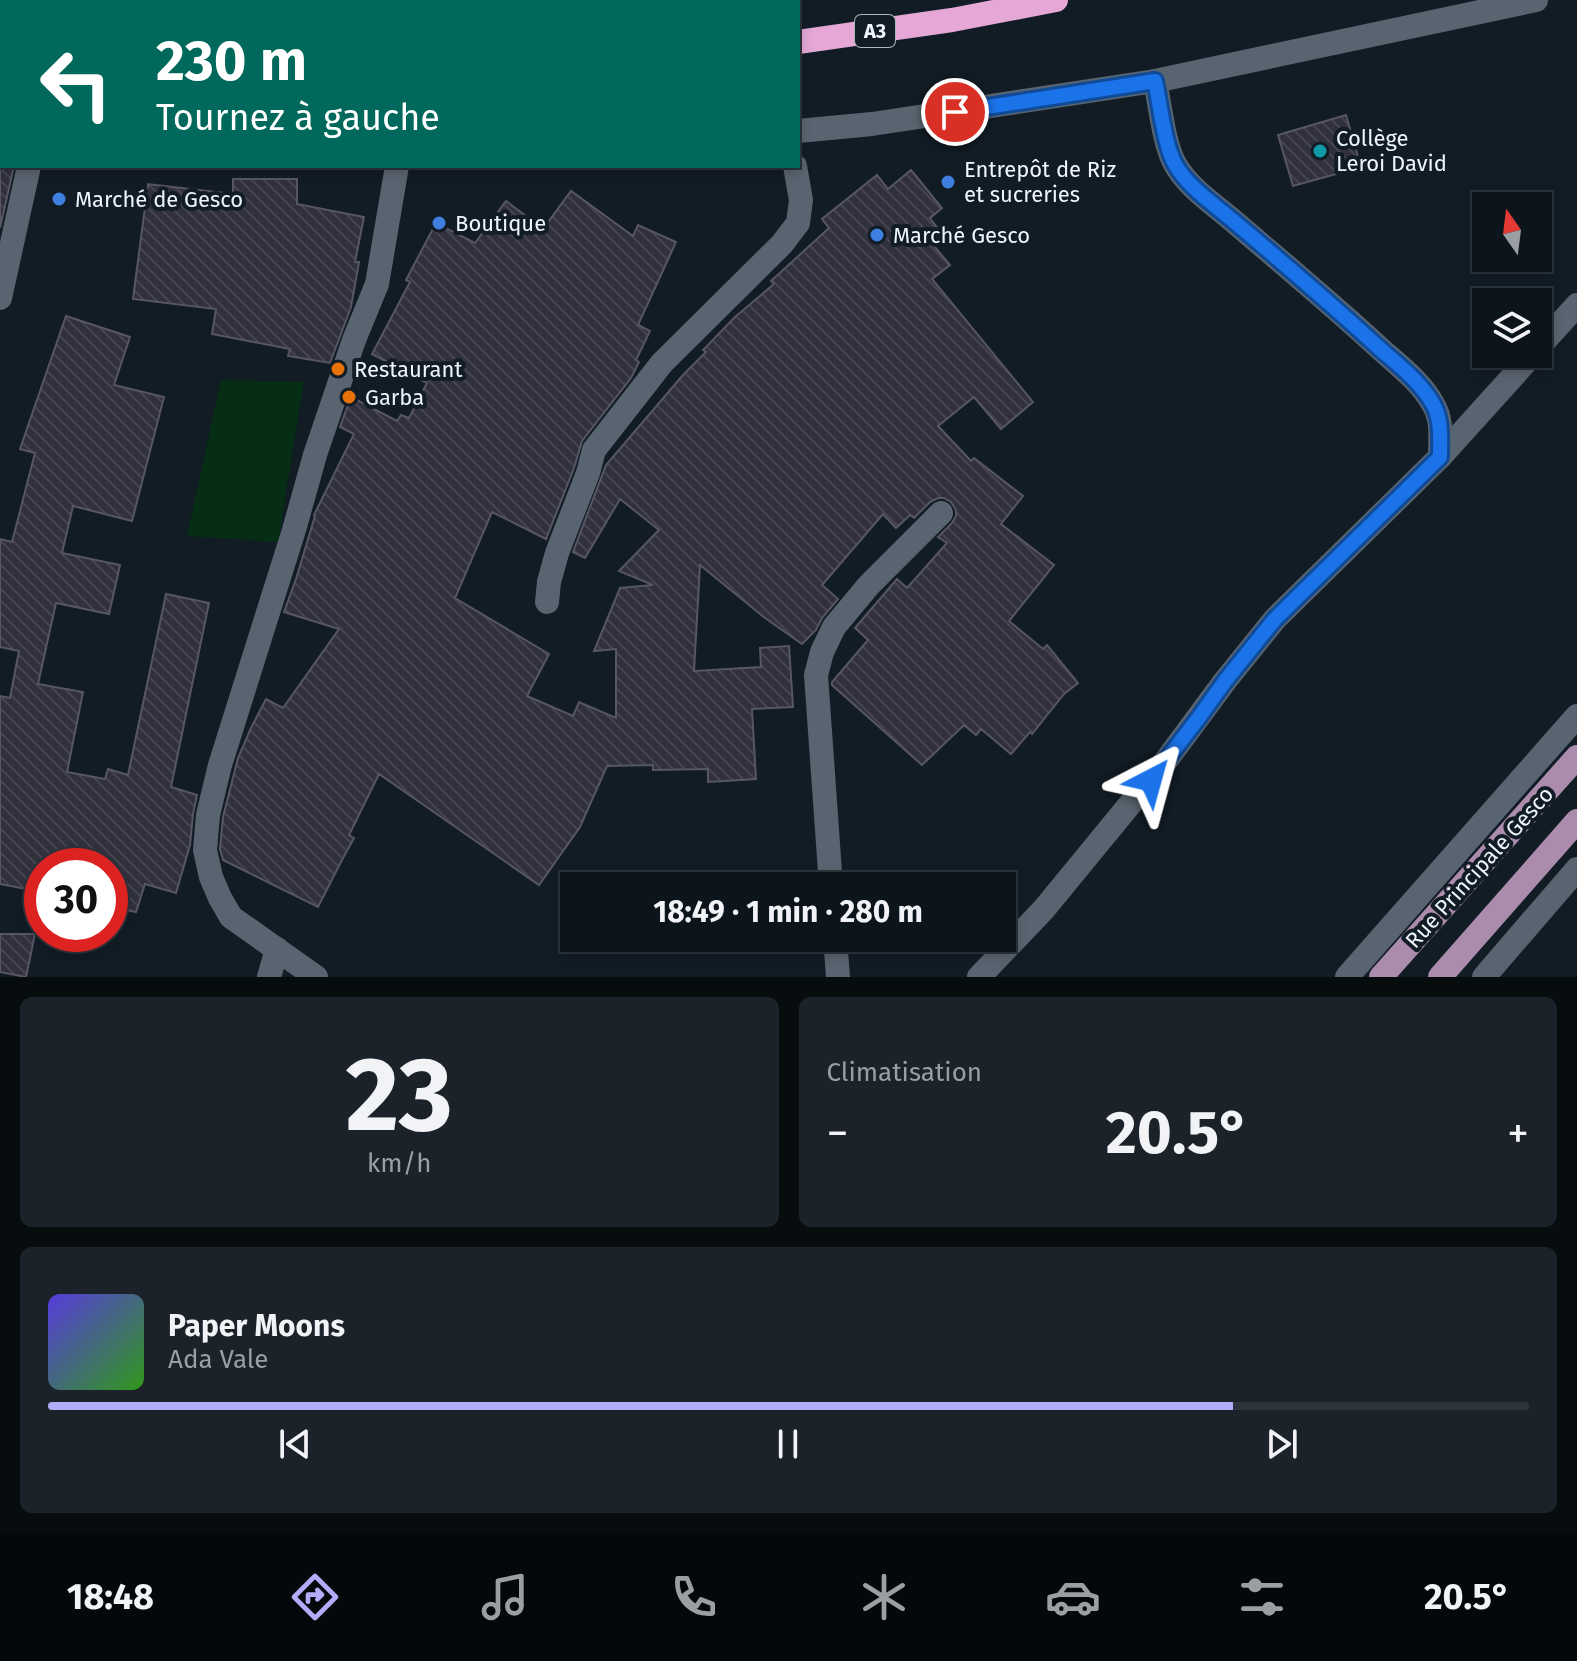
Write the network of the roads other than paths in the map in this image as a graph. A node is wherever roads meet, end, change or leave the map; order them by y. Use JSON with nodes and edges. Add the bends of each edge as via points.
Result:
{"nodes":[{"id":1,"x":1056,"y":0,"type":"edge"},
{"id":2,"x":1536,"y":0,"type":"edge"},
{"id":3,"x":800,"y":42,"type":"edge"},
{"id":4,"x":1155,"y":81,"type":"junction"},
{"id":5,"x":800,"y":131,"type":"edge"},
{"id":6,"x":29,"y":168,"type":"edge"},
{"id":7,"x":397,"y":168,"type":"edge"},
{"id":8,"x":795,"y":168,"type":"edge"},
{"id":9,"x":0,"y":298,"type":"edge"},
{"id":10,"x":1577,"y":305,"type":"edge"},
{"id":11,"x":1552,"y":333,"type":"edge"},
{"id":12,"x":1520,"y":368,"type":"edge"},
{"id":13,"x":1440,"y":457,"type":"junction"},
{"id":14,"x":941,"y":513,"type":"dead end"},
{"id":15,"x":547,"y":602,"type":"dead end"},
{"id":16,"x":1577,"y":716,"type":"edge"},
{"id":17,"x":1577,"y":757,"type":"edge"},
{"id":18,"x":1577,"y":821,"type":"edge"},
{"id":19,"x":1577,"y":869,"type":"edge"},
{"id":20,"x":830,"y":872,"type":"edge"},
{"id":21,"x":277,"y":949,"type":"junction"},
{"id":22,"x":836,"y":952,"type":"edge"},
{"id":23,"x":269,"y":977,"type":"edge"},
{"id":24,"x":316,"y":977,"type":"edge"},
{"id":25,"x":838,"y":977,"type":"edge"},
{"id":26,"x":979,"y":977,"type":"edge"},
{"id":27,"x":1347,"y":977,"type":"edge"},
{"id":28,"x":1381,"y":977,"type":"edge"},
{"id":29,"x":1440,"y":977,"type":"edge"},
{"id":30,"x":1484,"y":977,"type":"edge"}],
"edges":[{"from":1,"to":3,"type":"highway","number":"A3"},
{"from":2,"to":4,"type":"street"},
{"from":4,"to":5,"type":"street"},
{"from":4,"to":13,"type":"street","via":[[1169,148],[1181,173],[1420,386],[1438,414]]},
{"from":6,"to":9,"type":"street"},
{"from":7,"to":21,"type":"street","via":[[377,284],[315,455],[208,815],[205,850],[220,898],[231,917]]},
{"from":8,"to":15,"type":"street","via":[[801,200],[798,223],[662,363],[594,450],[557,553]]},
{"from":10,"to":11,"type":"street"},
{"from":12,"to":13,"type":"street"},
{"from":13,"to":26,"type":"street","via":[[1275,619],[1073,874]]},
{"from":14,"to":20,"type":"street","via":[[869,585],[834,627],[822,652],[816,675]]},
{"from":16,"to":27,"type":"street"},
{"from":17,"to":28,"type":"main road","name":"Rue Principale Gesco"},
{"from":18,"to":29,"type":"main road","name":"Rue Principale Gesco"},
{"from":19,"to":30,"type":"street"},
{"from":21,"to":23,"type":"street"},
{"from":21,"to":24,"type":"street"},
{"from":22,"to":25,"type":"street"}]}
